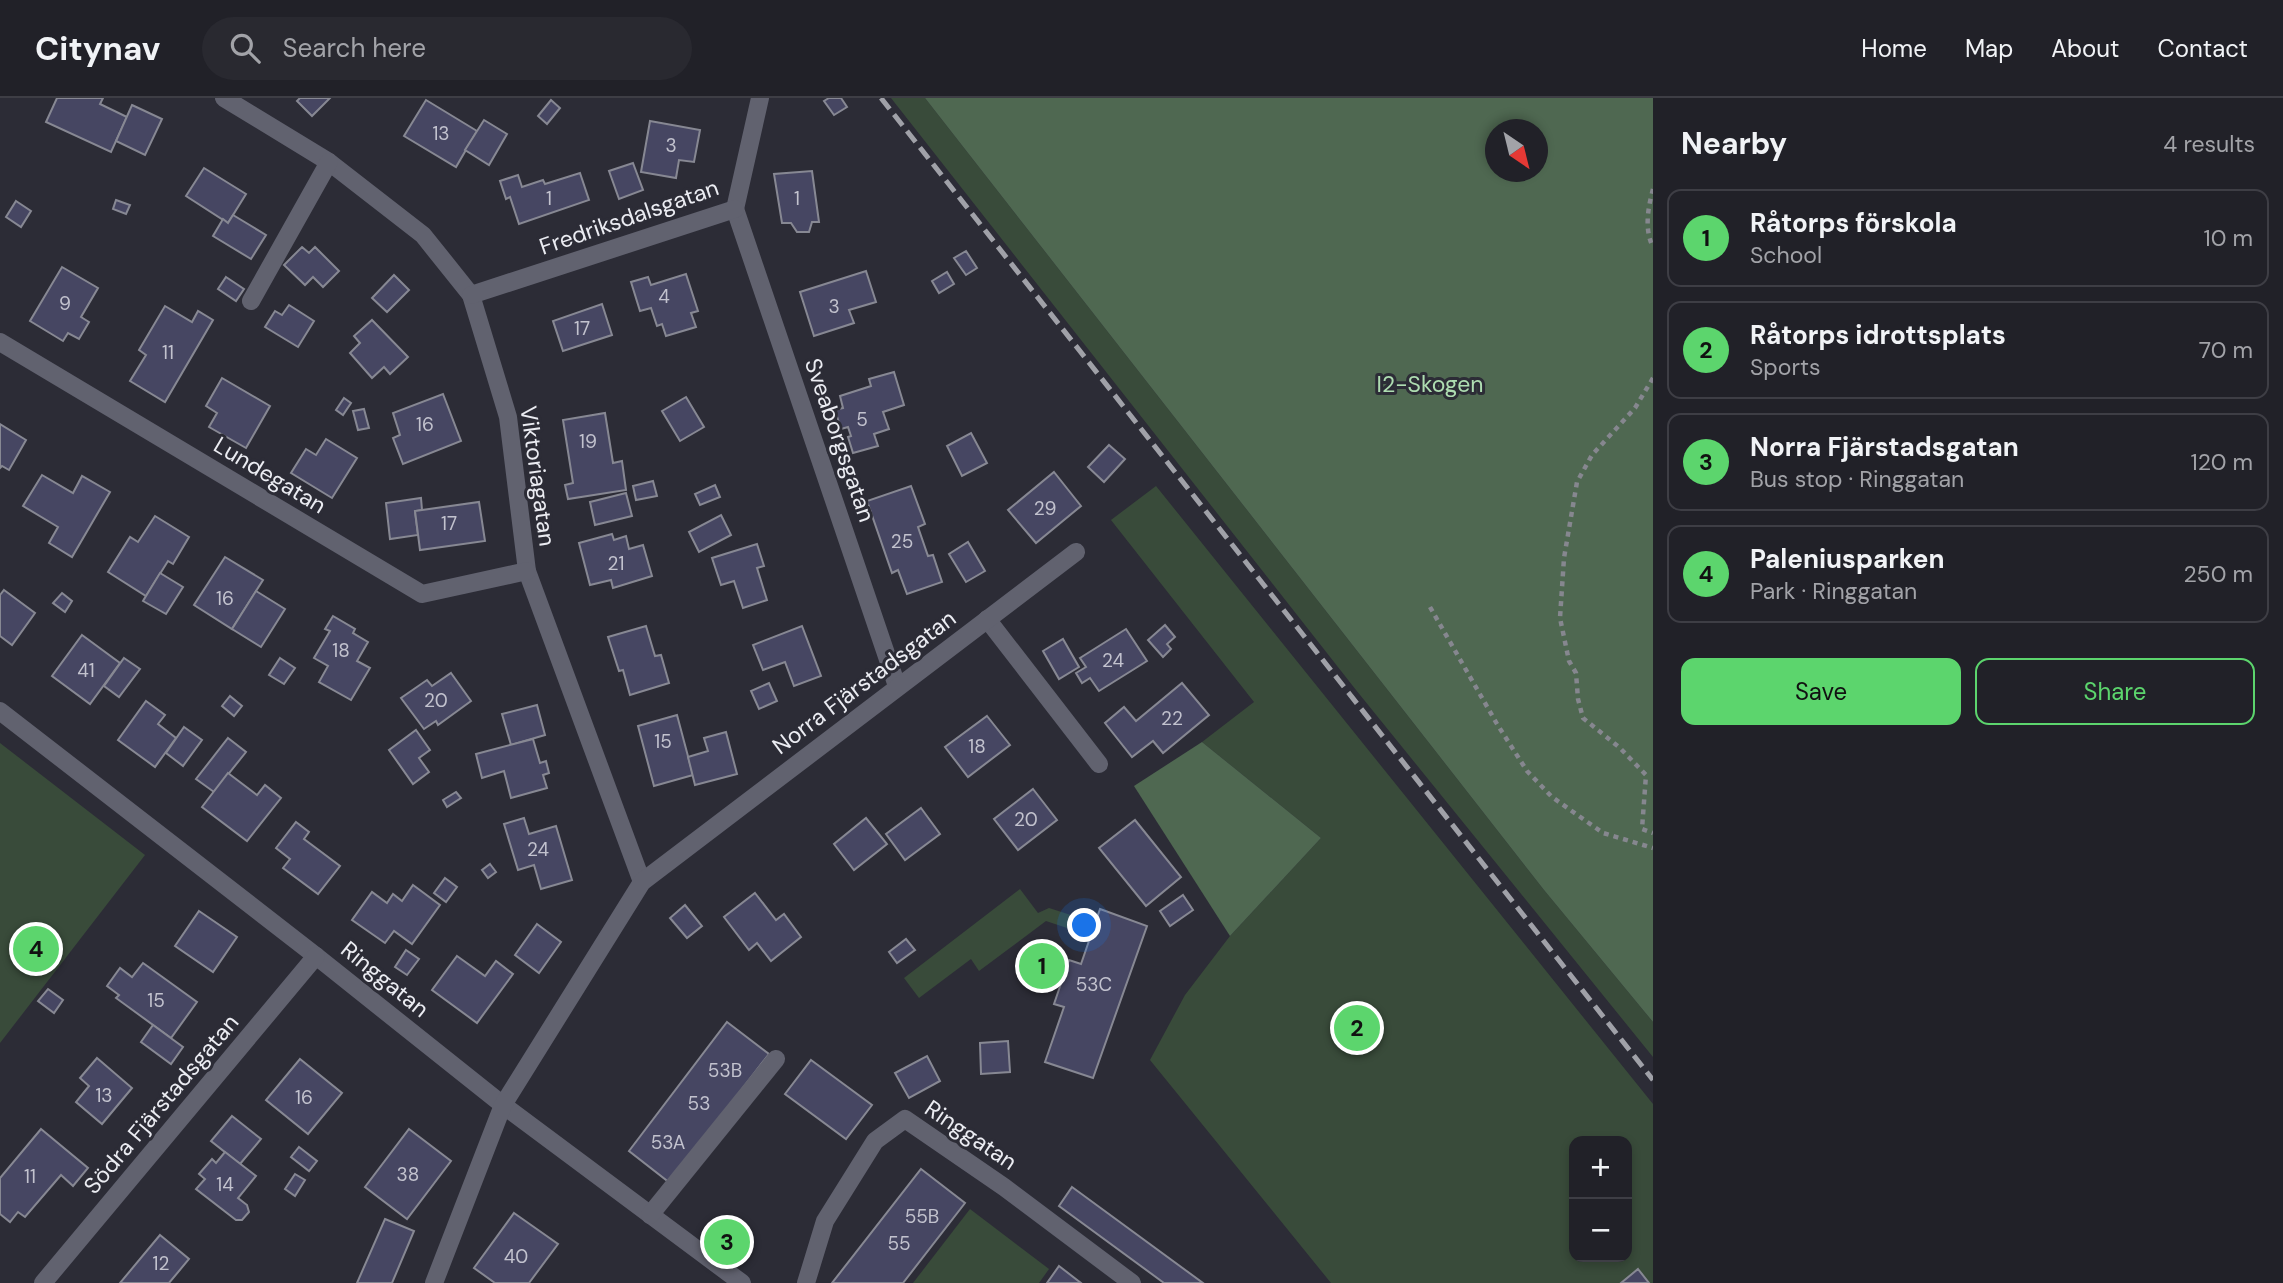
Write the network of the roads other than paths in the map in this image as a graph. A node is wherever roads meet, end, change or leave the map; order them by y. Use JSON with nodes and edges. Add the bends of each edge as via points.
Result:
{"nodes":[{"id":1,"x":225,"y":98,"type":"edge"},
{"id":2,"x":760,"y":98,"type":"edge"},
{"id":3,"x":329,"y":162,"type":"junction"},
{"id":4,"x":735,"y":209,"type":"junction"},
{"id":5,"x":471,"y":295,"type":"junction"},
{"id":6,"x":251,"y":301,"type":"dead end"},
{"id":7,"x":0,"y":342,"type":"edge"},
{"id":8,"x":1076,"y":552,"type":"dead end"},
{"id":9,"x":527,"y":571,"type":"junction"},
{"id":10,"x":987,"y":619,"type":"junction"},
{"id":11,"x":897,"y":686,"type":"junction"},
{"id":12,"x":0,"y":711,"type":"edge"},
{"id":13,"x":1099,"y":764,"type":"dead end"},
{"id":14,"x":642,"y":882,"type":"junction"},
{"id":15,"x":316,"y":956,"type":"junction"},
{"id":16,"x":776,"y":1059,"type":"dead end"},
{"id":17,"x":503,"y":1105,"type":"junction"},
{"id":18,"x":650,"y":1215,"type":"junction"},
{"id":19,"x":43,"y":1283,"type":"edge"},
{"id":20,"x":434,"y":1283,"type":"edge"},
{"id":21,"x":742,"y":1283,"type":"edge"},
{"id":22,"x":806,"y":1283,"type":"edge"},
{"id":23,"x":1132,"y":1283,"type":"edge"}],
"edges":[{"from":1,"to":3,"type":"street","name":"Viktoriagatan"},
{"from":2,"to":4,"type":"street","name":"Fredriksdalsgatan"},
{"from":3,"to":5,"type":"street","name":"Viktoriagatan","via":[[423,235]]},
{"from":3,"to":6,"type":"street"},
{"from":4,"to":5,"type":"street","name":"Fredriksdalsgatan"},
{"from":4,"to":11,"type":"street","name":"Sveaborgsgatan"},
{"from":5,"to":9,"type":"street","name":"Viktoriagatan","via":[[508,417]]},
{"from":7,"to":9,"type":"street","name":"Lundegatan","via":[[422,594]]},
{"from":8,"to":10,"type":"street","name":"Norra Fjärstadsgatan"},
{"from":9,"to":14,"type":"street","name":"Viktoriagatan"},
{"from":10,"to":11,"type":"street","name":"Norra Fjärstadsgatan"},
{"from":10,"to":13,"type":"street"},
{"from":11,"to":14,"type":"street","name":"Norra Fjärstadsgatan"},
{"from":12,"to":15,"type":"street","name":"Ringgatan"},
{"from":14,"to":17,"type":"street","name":"Norra Fjärstadsgatan"},
{"from":15,"to":17,"type":"street","name":"Ringgatan"},
{"from":15,"to":19,"type":"street","name":"Södra Fjärstadsgatan"},
{"from":16,"to":18,"type":"street"},
{"from":17,"to":18,"type":"street","name":"Ringgatan"},
{"from":17,"to":20,"type":"street","name":"Norra Fjärstadsgatan"},
{"from":18,"to":21,"type":"street","name":"Ringgatan"},
{"from":22,"to":23,"type":"street","name":"Ringgatan","via":[[825,1221],[875,1141],[905,1119]]}]}
